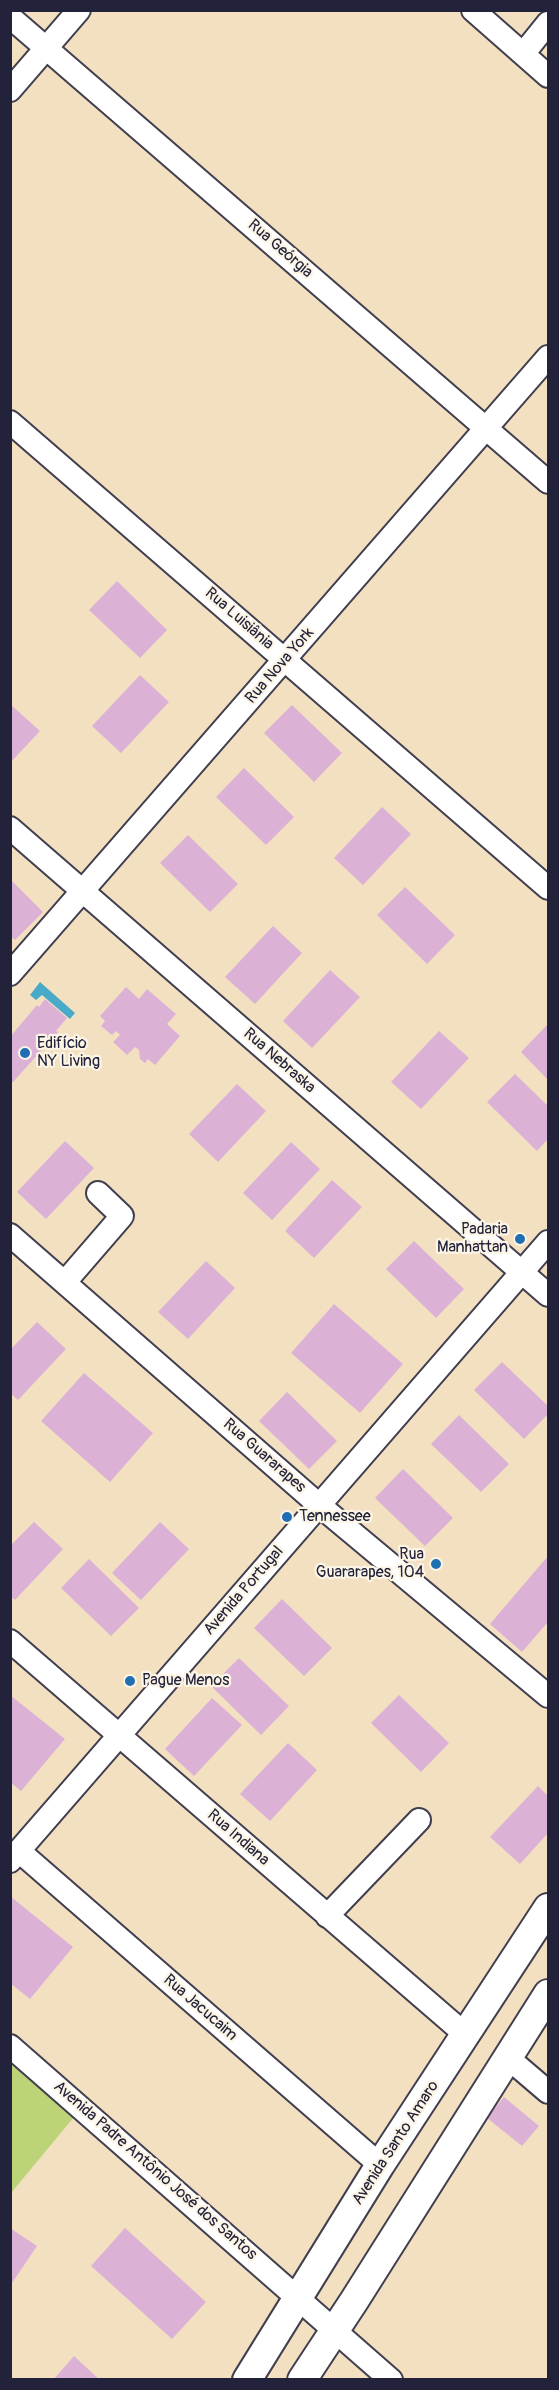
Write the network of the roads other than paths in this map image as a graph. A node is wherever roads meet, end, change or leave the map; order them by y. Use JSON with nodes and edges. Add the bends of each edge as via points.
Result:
{"nodes":[{"id":1,"x":79,"y":10,"type":"edge"},
{"id":2,"x":473,"y":10,"type":"edge"},
{"id":3,"x":10,"y":17,"type":"edge"},
{"id":4,"x":549,"y":23,"type":"edge"},
{"id":5,"x":46,"y":48,"type":"junction"},
{"id":6,"x":523,"y":54,"type":"junction"},
{"id":7,"x":549,"y":76,"type":"edge"},
{"id":8,"x":10,"y":90,"type":"edge"},
{"id":9,"x":549,"y":357,"type":"edge"},
{"id":10,"x":10,"y":422,"type":"edge"},
{"id":11,"x":488,"y":429,"type":"junction"},
{"id":12,"x":549,"y":482,"type":"edge"},
{"id":13,"x":285,"y":659,"type":"junction"},
{"id":14,"x":10,"y":828,"type":"edge"},
{"id":15,"x":549,"y":888,"type":"edge"},
{"id":16,"x":84,"y":891,"type":"junction"},
{"id":17,"x":10,"y":974,"type":"edge"},
{"id":18,"x":98,"y":1193,"type":"dead end"},
{"id":19,"x":10,"y":1235,"type":"edge"},
{"id":20,"x":549,"y":1242,"type":"edge"},
{"id":21,"x":522,"y":1272,"type":"junction"},
{"id":22,"x":65,"y":1282,"type":"junction"},
{"id":23,"x":549,"y":1295,"type":"edge"},
{"id":24,"x":319,"y":1505,"type":"junction"},
{"id":25,"x":10,"y":1641,"type":"edge"},
{"id":26,"x":549,"y":1695,"type":"edge"},
{"id":27,"x":119,"y":1735,"type":"junction"},
{"id":28,"x":419,"y":1820,"type":"dead end"},
{"id":29,"x":15,"y":1856,"type":"edge"},
{"id":30,"x":549,"y":1908,"type":"edge"},
{"id":31,"x":327,"y":1916,"type":"junction"},
{"id":32,"x":549,"y":1994,"type":"edge"},
{"id":33,"x":466,"y":2035,"type":"junction"},
{"id":34,"x":10,"y":2046,"type":"edge"},
{"id":35,"x":507,"y":2057,"type":"junction"},
{"id":36,"x":549,"y":2092,"type":"edge"},
{"id":37,"x":381,"y":2165,"type":"junction"},
{"id":38,"x":299,"y":2297,"type":"junction"},
{"id":39,"x":334,"y":2330,"type":"junction"},
{"id":40,"x":247,"y":2379,"type":"edge"},
{"id":41,"x":302,"y":2379,"type":"edge"},
{"id":42,"x":391,"y":2379,"type":"edge"}],
"edges":[{"from":1,"to":5,"type":"street"},
{"from":2,"to":6,"type":"street"},
{"from":3,"to":5,"type":"street","name":"Rua Geórgia"},
{"from":4,"to":6,"type":"street"},
{"from":5,"to":8,"type":"street"},
{"from":5,"to":11,"type":"street","name":"Rua Geórgia"},
{"from":6,"to":7,"type":"street"},
{"from":9,"to":11,"type":"street","name":"Rua Nova York"},
{"from":10,"to":13,"type":"street","name":"Rua Luisiânia"},
{"from":11,"to":12,"type":"street","name":"Rua Geórgia"},
{"from":11,"to":13,"type":"street","name":"Rua Nova York"},
{"from":13,"to":15,"type":"street","name":"Rua Luisiânia"},
{"from":13,"to":16,"type":"street","name":"Rua Nova York"},
{"from":14,"to":16,"type":"street","name":"Rua Nebraska"},
{"from":16,"to":17,"type":"street","name":"Rua Nova York"},
{"from":16,"to":21,"type":"street","name":"Rua Nebraska"},
{"from":18,"to":22,"type":"street","via":[[122,1216]]},
{"from":19,"to":22,"type":"street","name":"Rua Guararapes"},
{"from":20,"to":21,"type":"street","name":"Avenida Portugal"},
{"from":21,"to":23,"type":"street","name":"Rua Nebraska"},
{"from":21,"to":24,"type":"street","name":"Avenida Portugal"},
{"from":22,"to":24,"type":"street","name":"Rua Guararapes"},
{"from":24,"to":26,"type":"street","name":"Rua Guararapes"},
{"from":24,"to":27,"type":"street","name":"Avenida Portugal"},
{"from":25,"to":27,"type":"street","name":"Rua Indiana"},
{"from":27,"to":29,"type":"street","name":"Avenida Portugal"},
{"from":27,"to":31,"type":"street","name":"Rua Indiana"},
{"from":28,"to":31,"type":"street"},
{"from":29,"to":37,"type":"street","name":"Rua Jacucaim"},
{"from":30,"to":33,"type":"main road","name":"Avenida Santo Amaro"},
{"from":31,"to":33,"type":"street","name":"Rua Indiana"},
{"from":32,"to":35,"type":"main road"},
{"from":33,"to":37,"type":"main road","name":"Avenida Santo Amaro"},
{"from":34,"to":38,"type":"street","name":"Avenida Padre Antônio José dos Santos"},
{"from":35,"to":36,"type":"street"},
{"from":35,"to":39,"type":"main road"},
{"from":37,"to":38,"type":"main road","name":"Avenida Santo Amaro"},
{"from":38,"to":39,"type":"street","name":"Avenida Padre Antônio José dos Santos"},
{"from":38,"to":40,"type":"main road","name":"Avenida Santo Amaro"},
{"from":39,"to":41,"type":"main road"},
{"from":39,"to":42,"type":"street","name":"Avenida Padre Antônio José dos Santos"}]}
